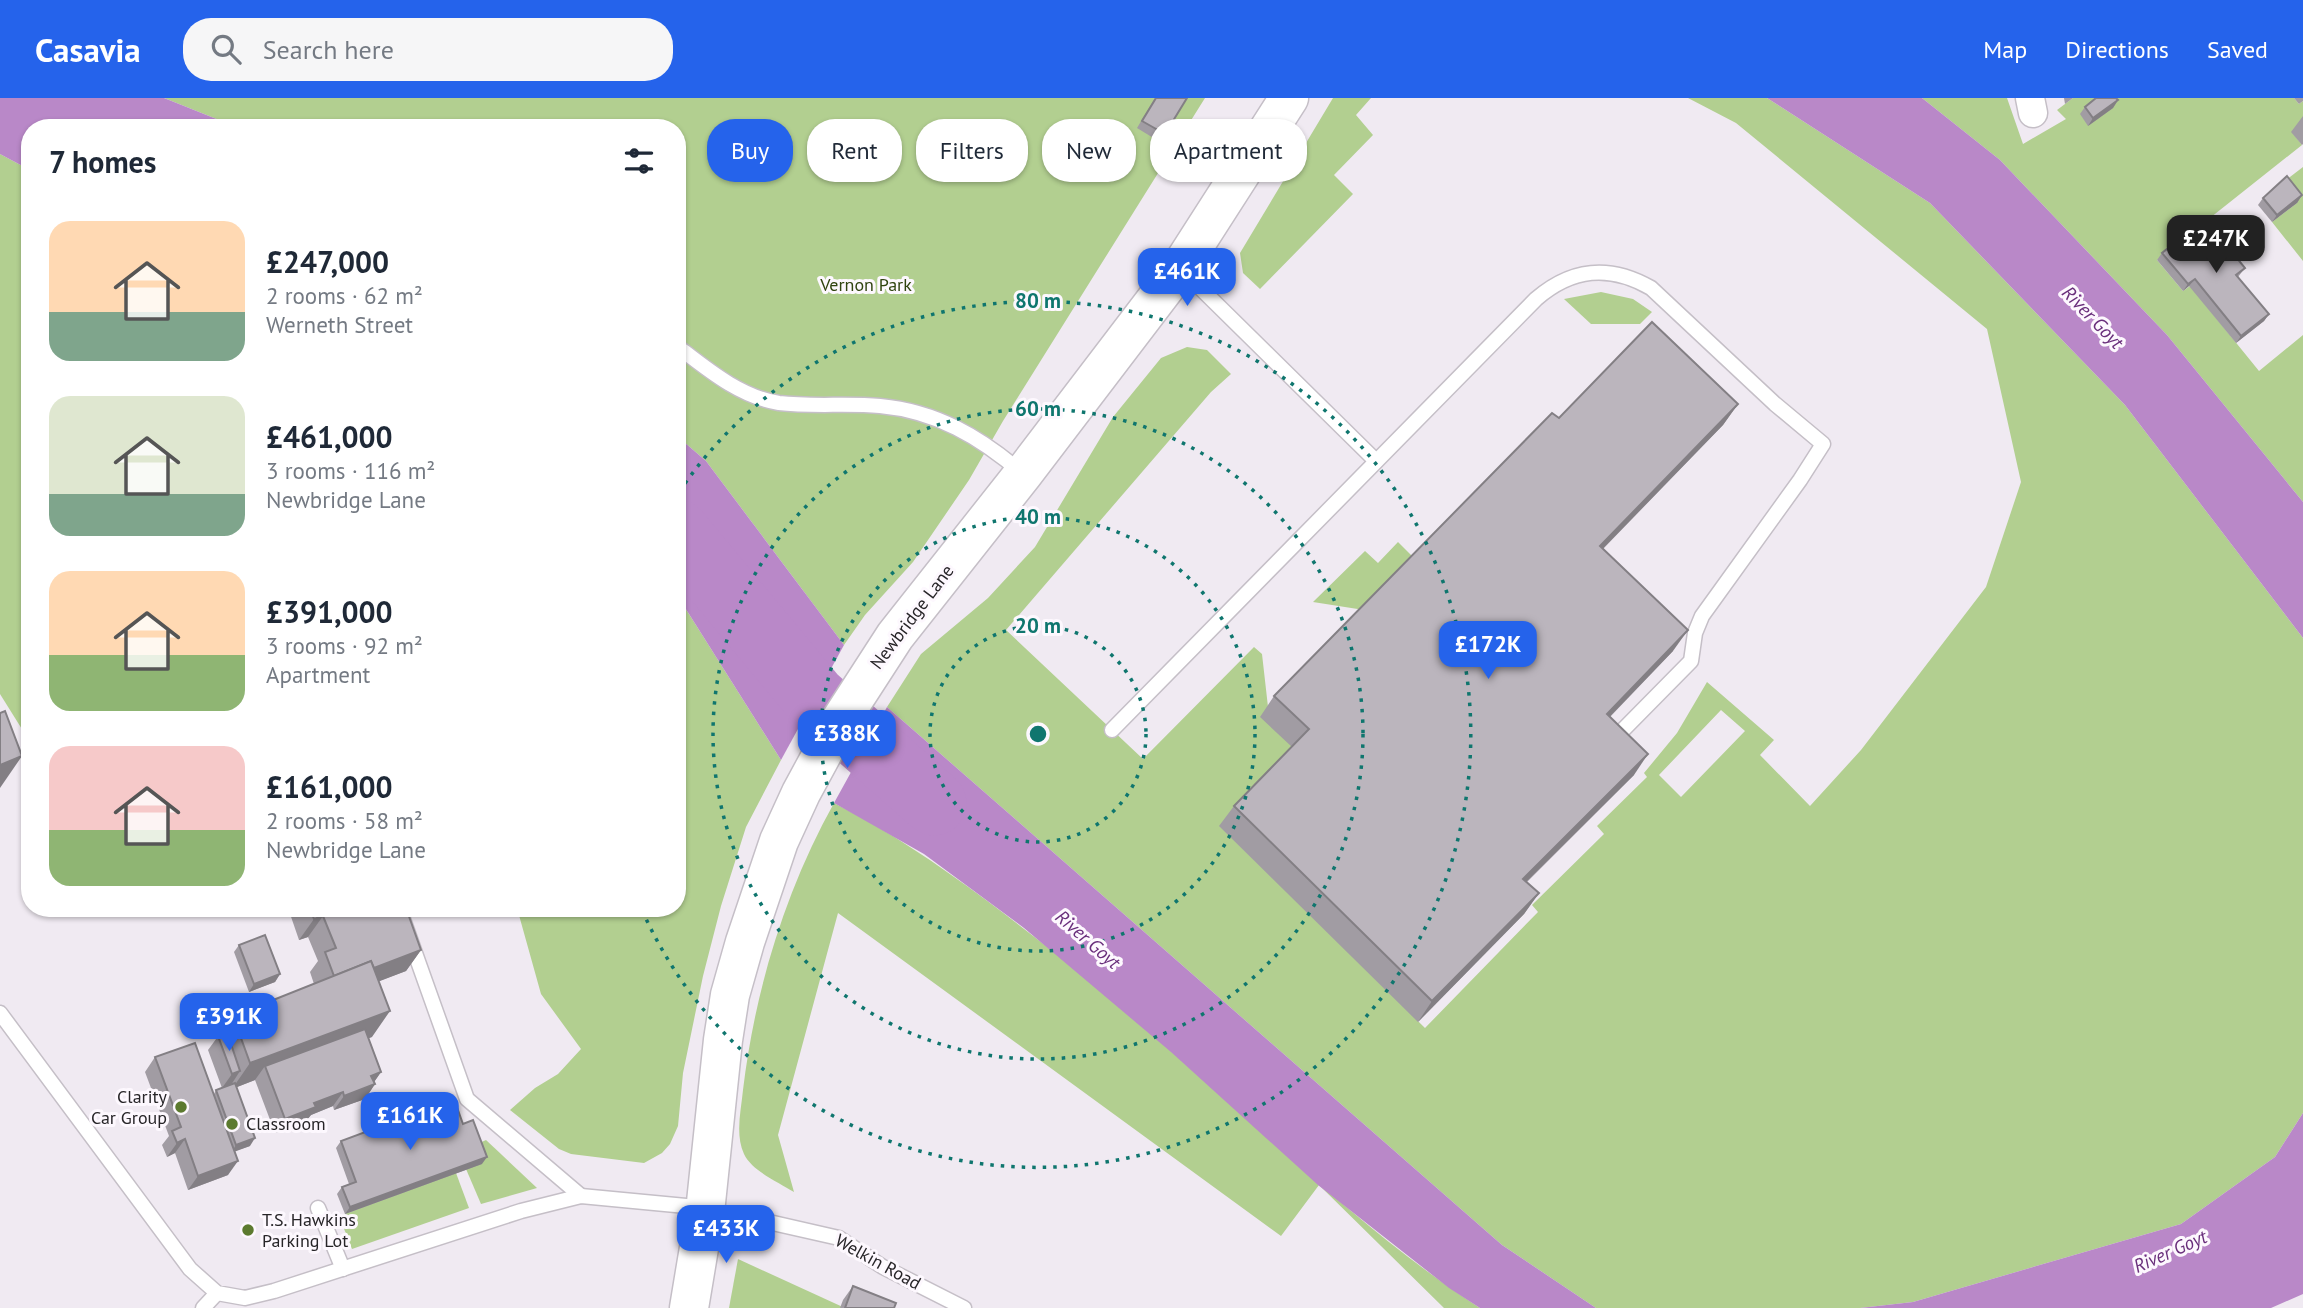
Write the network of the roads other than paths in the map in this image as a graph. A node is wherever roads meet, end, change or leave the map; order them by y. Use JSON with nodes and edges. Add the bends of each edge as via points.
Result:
{"nodes":[{"id":1,"x":1289,"y":98,"type":"edge"},
{"id":2,"x":1180,"y":268,"type":"junction"},
{"id":3,"x":686,"y":352,"type":"edge"},
{"id":4,"x":1376,"y":461,"type":"junction"},
{"id":5,"x":1023,"y":474,"type":"junction"},
{"id":6,"x":1112,"y":730,"type":"dead end"},
{"id":7,"x":1619,"y":734,"type":"edge"},
{"id":8,"x":402,"y":917,"type":"edge"},
{"id":9,"x":0,"y":1013,"type":"edge"},
{"id":10,"x":581,"y":1196,"type":"junction"},
{"id":11,"x":318,"y":1208,"type":"dead end"},
{"id":12,"x":705,"y":1212,"type":"junction"},
{"id":13,"x":343,"y":1269,"type":"junction"},
{"id":14,"x":216,"y":1293,"type":"junction"},
{"id":15,"x":204,"y":1308,"type":"edge"},
{"id":16,"x":689,"y":1308,"type":"edge"},
{"id":17,"x":964,"y":1308,"type":"edge"}],
"edges":[{"from":1,"to":2,"type":"main road","name":"Newbridge Lane"},
{"from":2,"to":4,"type":"lane"},
{"from":2,"to":5,"type":"main road","name":"Newbridge Lane"},
{"from":3,"to":5,"type":"lane","via":[[739,390],[778,403],[882,406],[936,418],[973,435]]},
{"from":4,"to":6,"type":"lane"},
{"from":4,"to":7,"type":"lane","via":[[1536,299],[1567,277],[1586,273],[1635,278],[1651,288],[1823,444],[1702,617],[1691,661]]},
{"from":5,"to":12,"type":"main road","name":"Newbridge Lane","via":[[895,636],[840,721],[779,841],[730,995]]},
{"from":8,"to":10,"type":"lane","via":[[467,1099]]},
{"from":9,"to":14,"type":"lane","via":[[190,1269]]},
{"from":10,"to":12,"type":"lane","name":"Welkin Road"},
{"from":10,"to":13,"type":"lane","name":"Welkin Road"},
{"from":11,"to":13,"type":"lane"},
{"from":12,"to":16,"type":"main road","name":"Newbridge Lane"},
{"from":12,"to":17,"type":"lane","name":"Welkin Road","via":[[839,1238],[883,1267]]},
{"from":13,"to":14,"type":"lane","name":"Welkin Road","via":[[245,1298]]},
{"from":14,"to":15,"type":"lane"}]}
